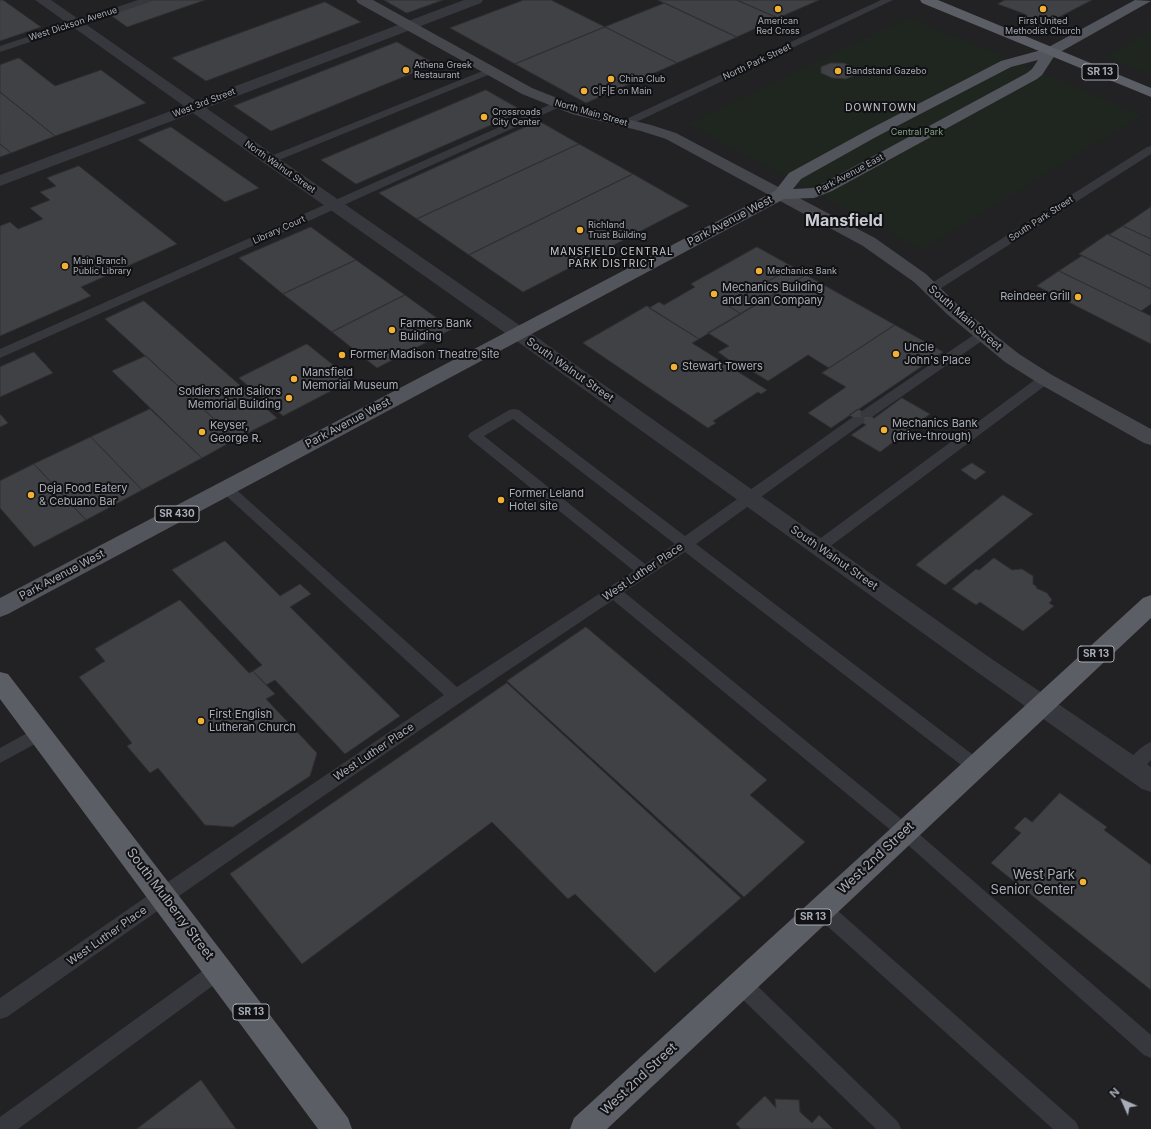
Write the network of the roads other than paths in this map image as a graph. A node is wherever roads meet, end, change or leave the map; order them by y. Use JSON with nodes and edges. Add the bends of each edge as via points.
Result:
{"nodes":[{"id":1,"x":42,"y":0,"type":"edge"},
{"id":2,"x":147,"y":0,"type":"edge"},
{"id":3,"x":363,"y":0,"type":"edge"},
{"id":4,"x":476,"y":0,"type":"edge"},
{"id":5,"x":888,"y":0,"type":"edge"},
{"id":6,"x":927,"y":0,"type":"edge"},
{"id":7,"x":1145,"y":0,"type":"edge"},
{"id":8,"x":75,"y":24,"type":"junction"},
{"id":9,"x":409,"y":25,"type":"junction"},
{"id":10,"x":0,"y":49,"type":"edge"},
{"id":11,"x":1050,"y":52,"type":"junction"},
{"id":12,"x":490,"y":71,"type":"junction"},
{"id":13,"x":1151,"y":93,"type":"edge"},
{"id":14,"x":558,"y":104,"type":"junction"},
{"id":15,"x":194,"y":107,"type":"junction"},
{"id":16,"x":626,"y":123,"type":"junction"},
{"id":17,"x":1151,"y":149,"type":"edge"},
{"id":18,"x":270,"y":160,"type":"junction"},
{"id":19,"x":0,"y":180,"type":"edge"},
{"id":20,"x":781,"y":194,"type":"junction"},
{"id":21,"x":335,"y":206,"type":"junction"},
{"id":22,"x":931,"y":289,"type":"junction"},
{"id":23,"x":518,"y":333,"type":"junction"},
{"id":24,"x":982,"y":335,"type":"junction"},
{"id":25,"x":0,"y":354,"type":"edge"},
{"id":26,"x":1045,"y":379,"type":"junction"},
{"id":27,"x":1151,"y":438,"type":"edge"},
{"id":28,"x":226,"y":488,"type":"junction"},
{"id":29,"x":750,"y":499,"type":"junction"},
{"id":30,"x":684,"y":545,"type":"junction"},
{"id":31,"x":819,"y":547,"type":"junction"},
{"id":32,"x":645,"y":572,"type":"junction"},
{"id":33,"x":614,"y":592,"type":"junction"},
{"id":34,"x":1151,"y":604,"type":"edge"},
{"id":35,"x":0,"y":608,"type":"edge"},
{"id":36,"x":0,"y":681,"type":"edge"},
{"id":37,"x":456,"y":696,"type":"junction"},
{"id":38,"x":1041,"y":705,"type":"junction"},
{"id":39,"x":40,"y":733,"type":"junction"},
{"id":40,"x":1151,"y":749,"type":"edge"},
{"id":41,"x":0,"y":756,"type":"edge"},
{"id":42,"x":975,"y":766,"type":"junction"},
{"id":43,"x":1142,"y":775,"type":"edge"},
{"id":44,"x":905,"y":832,"type":"junction"},
{"id":45,"x":163,"y":896,"type":"junction"},
{"id":46,"x":822,"y":909,"type":"junction"},
{"id":47,"x":219,"y":970,"type":"junction"},
{"id":48,"x":741,"y":984,"type":"junction"},
{"id":49,"x":0,"y":1010,"type":"edge"},
{"id":50,"x":1151,"y":1048,"type":"edge"},
{"id":51,"x":1,"y":1129,"type":"edge"},
{"id":52,"x":337,"y":1129,"type":"edge"},
{"id":53,"x":584,"y":1129,"type":"edge"},
{"id":54,"x":891,"y":1129,"type":"edge"},
{"id":55,"x":1069,"y":1129,"type":"edge"}],
"edges":[{"from":1,"to":8,"type":"street","name":"North Walnut Street"},
{"from":2,"to":8,"type":"lane","name":"West Dickson Avenue"},
{"from":3,"to":9,"type":"main road","name":"North Main Street"},
{"from":4,"to":9,"type":"street","name":"West 3rd Street"},
{"from":5,"to":16,"type":"lane","name":"North Park Street"},
{"from":6,"to":11,"type":"highway","number":"SR 13"},
{"from":7,"to":11,"type":"main road","name":"Park Avenue East","number":"SR 430"},
{"from":8,"to":10,"type":"lane","name":"West Dickson Avenue"},
{"from":8,"to":15,"type":"street","name":"North Walnut Street"},
{"from":9,"to":12,"type":"main road","name":"North Main Street"},
{"from":9,"to":15,"type":"street","name":"West 3rd Street"},
{"from":11,"to":13,"type":"highway","number":"SR 13"},
{"from":11,"to":20,"type":"main road","name":"Park Avenue East","number":"SR 430","via":[[1010,62],[864,138],[795,176]]},
{"from":11,"to":20,"type":"main road","name":"Park Avenue East","number":"SR 430","via":[[1032,76],[826,188],[814,193]]},
{"from":12,"to":14,"type":"main road","name":"North Main Street"},
{"from":12,"to":18,"type":"lane"},
{"from":14,"to":16,"type":"main road","name":"North Main Street"},
{"from":14,"to":21,"type":"lane","name":"Library Court"},
{"from":15,"to":18,"type":"street","name":"North Walnut Street"},
{"from":15,"to":19,"type":"street","name":"West 3rd Street"},
{"from":16,"to":20,"type":"main road","name":"North Main Street","via":[[671,136]]},
{"from":17,"to":22,"type":"lane","name":"South Park Street"},
{"from":18,"to":21,"type":"street","name":"North Walnut Street"},
{"from":20,"to":22,"type":"main road","name":"South Main Street","via":[[869,242],[909,269]]},
{"from":20,"to":23,"type":"main road","name":"Park Avenue West","number":"SR 430"},
{"from":21,"to":23,"type":"street","name":"North Walnut Street"},
{"from":21,"to":25,"type":"lane","name":"Library Court"},
{"from":22,"to":24,"type":"main road","name":"South Main Street"},
{"from":23,"to":28,"type":"main road","name":"Park Avenue West","number":"SR 430"},
{"from":23,"to":29,"type":"street","name":"South Walnut Street"},
{"from":24,"to":26,"type":"main road","name":"South Main Street"},
{"from":24,"to":29,"type":"lane","name":"West Luther Place"},
{"from":26,"to":27,"type":"main road","name":"South Main Street"},
{"from":26,"to":31,"type":"lane"},
{"from":28,"to":35,"type":"main road","name":"Park Avenue West","number":"SR 430"},
{"from":28,"to":37,"type":"lane"},
{"from":29,"to":30,"type":"lane","name":"West Luther Place"},
{"from":29,"to":31,"type":"street","name":"South Walnut Street"},
{"from":30,"to":32,"type":"lane","name":"West Luther Place"},
{"from":30,"to":32,"type":"lane","via":[[514,413],[475,436]]},
{"from":30,"to":42,"type":"lane"},
{"from":31,"to":38,"type":"street","name":"South Walnut Street"},
{"from":32,"to":33,"type":"lane","name":"West Luther Place"},
{"from":33,"to":37,"type":"lane","name":"West Luther Place"},
{"from":33,"to":44,"type":"lane"},
{"from":34,"to":38,"type":"highway","name":"West 2nd Street","number":"SR 13"},
{"from":36,"to":39,"type":"highway","name":"South Mulberry Street","number":"SR 13"},
{"from":37,"to":45,"type":"lane","name":"West Luther Place"},
{"from":38,"to":42,"type":"highway","name":"West 2nd Street","number":"SR 13"},
{"from":38,"to":43,"type":"street","name":"South Walnut Street"},
{"from":39,"to":41,"type":"lane"},
{"from":39,"to":45,"type":"highway","name":"South Mulberry Street","number":"SR 13"},
{"from":40,"to":43,"type":"lane"},
{"from":42,"to":44,"type":"highway","name":"West 2nd Street","number":"SR 13"},
{"from":44,"to":46,"type":"highway","name":"West 2nd Street","number":"SR 13"},
{"from":44,"to":50,"type":"lane"},
{"from":45,"to":47,"type":"highway","name":"South Mulberry Street","number":"SR 13"},
{"from":45,"to":49,"type":"lane","name":"West Luther Place"},
{"from":46,"to":48,"type":"highway","name":"West 2nd Street","number":"SR 13"},
{"from":46,"to":55,"type":"lane"},
{"from":47,"to":51,"type":"lane"},
{"from":47,"to":52,"type":"highway","name":"South Mulberry Street","number":"SR 13"},
{"from":48,"to":53,"type":"highway","name":"West 2nd Street","number":"SR 13"},
{"from":48,"to":54,"type":"lane"}]}
